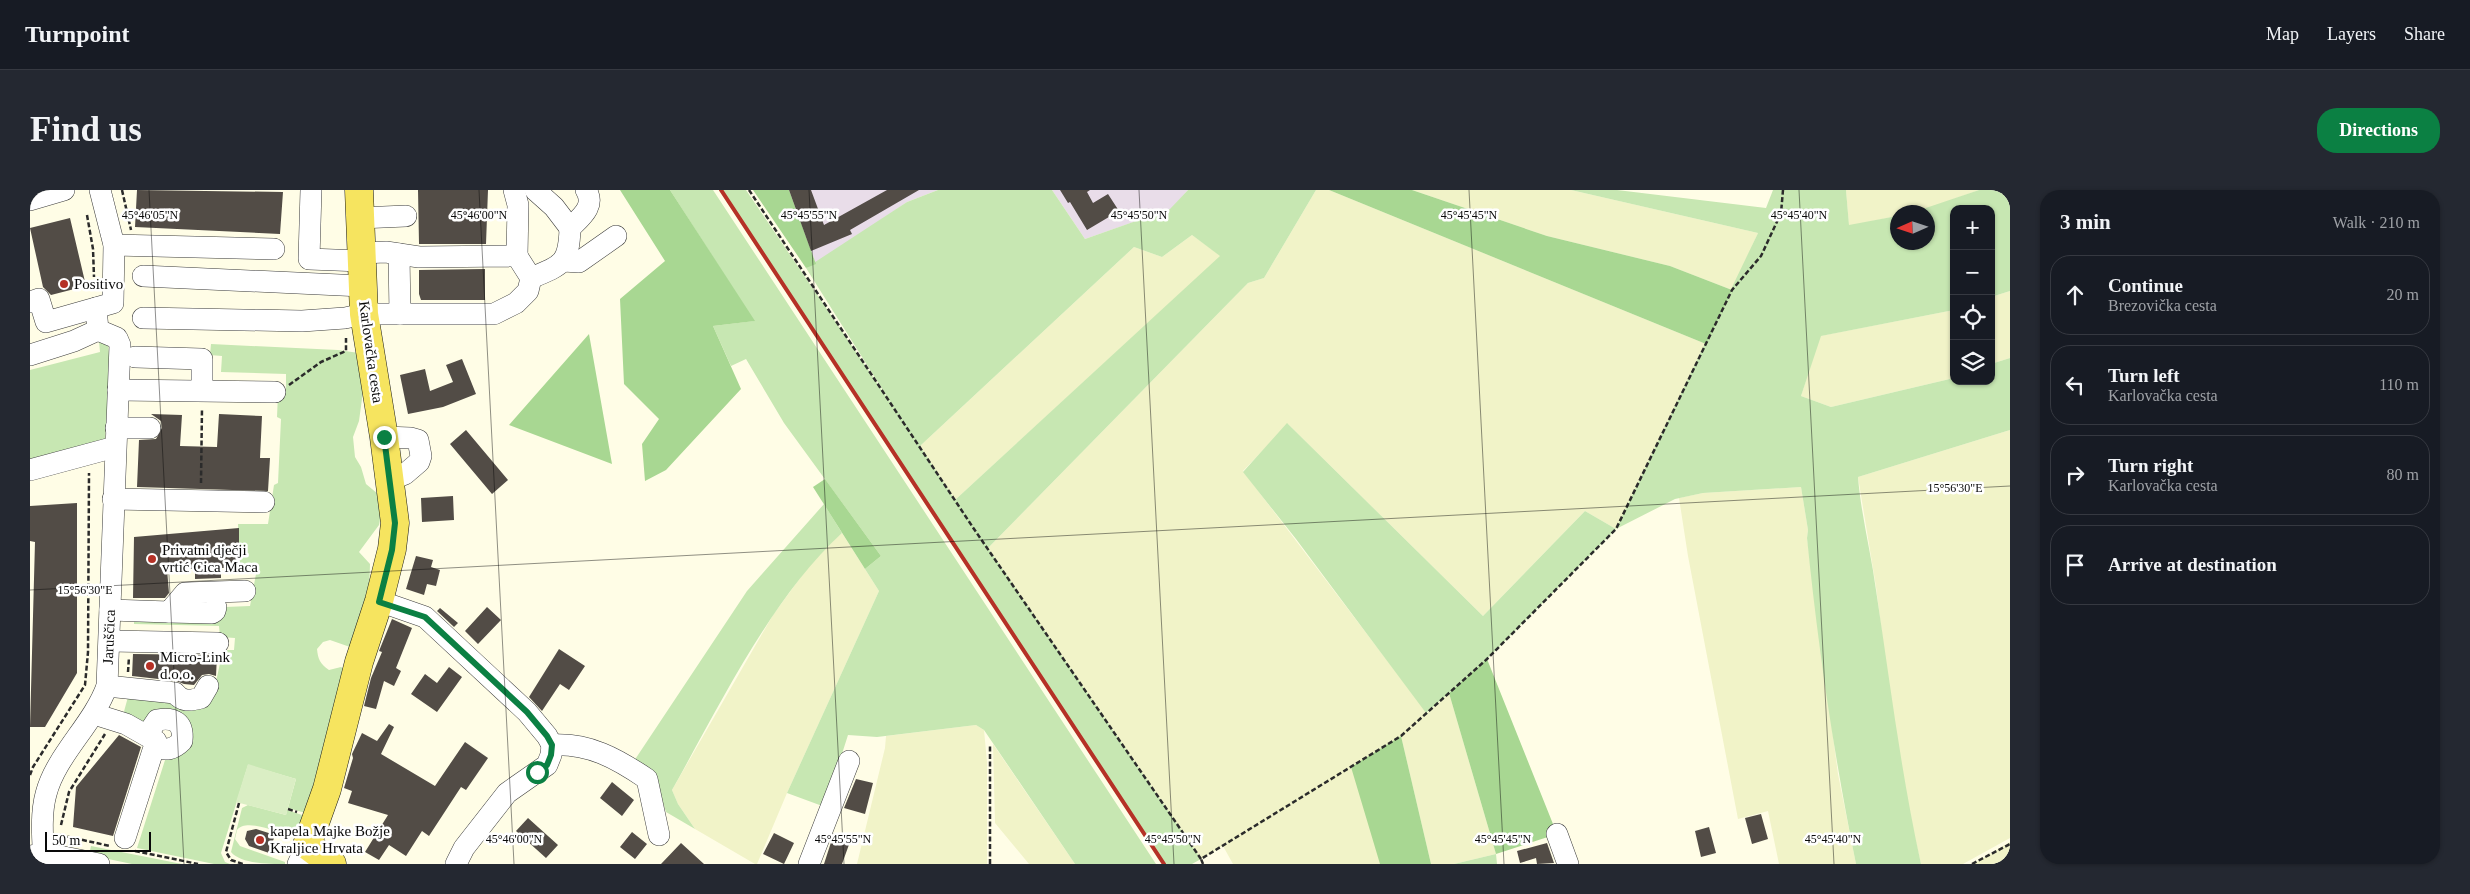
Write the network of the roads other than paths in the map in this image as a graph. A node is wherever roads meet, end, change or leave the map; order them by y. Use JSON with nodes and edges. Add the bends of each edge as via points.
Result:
{"nodes":[{"id":1,"x":64,"y":190,"type":"edge"},
{"id":2,"x":100,"y":190,"type":"edge"},
{"id":3,"x":311,"y":190,"type":"edge"},
{"id":4,"x":359,"y":190,"type":"edge"},
{"id":5,"x":514,"y":190,"type":"edge"},
{"id":6,"x":536,"y":190,"type":"edge"},
{"id":7,"x":586,"y":190,"type":"edge"},
{"id":8,"x":30,"y":200,"type":"edge"},
{"id":9,"x":406,"y":216,"type":"dead end"},
{"id":10,"x":360,"y":218,"type":"junction"},
{"id":11,"x":570,"y":228,"type":"junction"},
{"id":12,"x":616,"y":236,"type":"dead end"},
{"id":13,"x":114,"y":245,"type":"junction"},
{"id":14,"x":274,"y":249,"type":"dead end"},
{"id":15,"x":400,"y":254,"type":"junction"},
{"id":16,"x":517,"y":256,"type":"junction"},
{"id":17,"x":564,"y":261,"type":"junction"},
{"id":18,"x":361,"y":267,"type":"junction"},
{"id":19,"x":143,"y":276,"type":"dead end"},
{"id":20,"x":531,"y":278,"type":"junction"},
{"id":21,"x":30,"y":302,"type":"edge"},
{"id":22,"x":105,"y":305,"type":"junction"},
{"id":23,"x":364,"y":314,"type":"junction"},
{"id":24,"x":400,"y":314,"type":"junction"},
{"id":25,"x":143,"y":318,"type":"dead end"},
{"id":26,"x":98,"y":330,"type":"junction"},
{"id":27,"x":128,"y":351,"type":"junction"},
{"id":28,"x":30,"y":355,"type":"edge"},
{"id":29,"x":118,"y":390,"type":"junction"},
{"id":30,"x":202,"y":390,"type":"junction"},
{"id":31,"x":275,"y":392,"type":"dead end"},
{"id":32,"x":150,"y":428,"type":"dead end"},
{"id":33,"x":115,"y":437,"type":"junction"},
{"id":34,"x":30,"y":470,"type":"edge"},
{"id":35,"x":113,"y":499,"type":"junction"},
{"id":36,"x":264,"y":502,"type":"dead end"},
{"id":37,"x":245,"y":591,"type":"dead end"},
{"id":38,"x":379,"y":602,"type":"junction"},
{"id":39,"x":216,"y":607,"type":"dead end"},
{"id":40,"x":110,"y":610,"type":"junction"},
{"id":41,"x":169,"y":612,"type":"junction"},
{"id":42,"x":110,"y":641,"type":"junction"},
{"id":43,"x":218,"y":643,"type":"dead end"},
{"id":44,"x":107,"y":686,"type":"junction"},
{"id":45,"x":208,"y":686,"type":"dead end"},
{"id":46,"x":94,"y":714,"type":"junction"},
{"id":47,"x":552,"y":745,"type":"junction"},
{"id":48,"x":849,"y":761,"type":"dead end"},
{"id":49,"x":1557,"y":834,"type":"dead end"},
{"id":50,"x":659,"y":835,"type":"dead end"},
{"id":51,"x":116,"y":849,"type":"edge"},
{"id":52,"x":299,"y":854,"type":"edge"},
{"id":53,"x":39,"y":858,"type":"edge"},
{"id":54,"x":332,"y":864,"type":"edge"},
{"id":55,"x":456,"y":864,"type":"edge"},
{"id":56,"x":810,"y":864,"type":"edge"},
{"id":57,"x":1568,"y":864,"type":"edge"}],
"edges":[{"from":1,"to":8,"type":"street"},
{"from":2,"to":13,"type":"street"},
{"from":3,"to":18,"type":"street","via":[[309,259]]},
{"from":4,"to":10,"type":"main road","name":"Karlovačka cesta"},
{"from":5,"to":16,"type":"street","via":[[518,205]]},
{"from":6,"to":11,"type":"street"},
{"from":7,"to":11,"type":"street","via":[[589,206]]},
{"from":9,"to":10,"type":"street"},
{"from":10,"to":18,"type":"main road","name":"Karlovačka cesta"},
{"from":11,"to":17,"type":"street","via":[[569,250]]},
{"from":12,"to":17,"type":"street","via":[[580,262]]},
{"from":13,"to":14,"type":"street"},
{"from":13,"to":22,"type":"street"},
{"from":15,"to":16,"type":"street","via":[[419,257]]},
{"from":15,"to":18,"type":"street","via":[[386,252]]},
{"from":15,"to":24,"type":"street"},
{"from":16,"to":20,"type":"street"},
{"from":17,"to":20,"type":"street"},
{"from":18,"to":19,"type":"street"},
{"from":18,"to":23,"type":"main road","name":"Karlovačka cesta"},
{"from":20,"to":24,"type":"street","via":[[528,291],[516,303],[494,314]]},
{"from":21,"to":22,"type":"street","via":[[39,299],[46,322]]},
{"from":22,"to":26,"type":"street"},
{"from":23,"to":24,"type":"street"},
{"from":23,"to":25,"type":"street","via":[[302,321]]},
{"from":23,"to":38,"type":"main road","name":"Karlovačka cesta","via":[[395,523]]},
{"from":26,"to":27,"type":"street","via":[[117,338]]},
{"from":26,"to":28,"type":"street"},
{"from":27,"to":29,"type":"street","name":"Jaruščica"},
{"from":27,"to":30,"type":"street","via":[[202,359]]},
{"from":29,"to":30,"type":"street"},
{"from":29,"to":33,"type":"street","name":"Jaruščica"},
{"from":30,"to":31,"type":"street"},
{"from":32,"to":33,"type":"street"},
{"from":33,"to":34,"type":"street"},
{"from":33,"to":35,"type":"street","name":"Jaruščica"},
{"from":35,"to":36,"type":"street"},
{"from":35,"to":40,"type":"street","name":"Jaruščica"},
{"from":37,"to":41,"type":"street","via":[[185,592]]},
{"from":38,"to":47,"type":"street","via":[[425,617],[527,712]]},
{"from":38,"to":52,"type":"main road","name":"Karlovačka cesta","via":[[359,662],[327,789]]},
{"from":39,"to":41,"type":"street","via":[[212,613]]},
{"from":40,"to":41,"type":"street"},
{"from":40,"to":42,"type":"street","name":"Jaruščica"},
{"from":42,"to":43,"type":"street"},
{"from":42,"to":44,"type":"street","name":"Jaruščica"},
{"from":44,"to":45,"type":"street","via":[[175,693],[186,701],[201,698]]},
{"from":44,"to":46,"type":"street","name":"Jaruščica"},
{"from":46,"to":51,"type":"street","via":[[126,724],[156,740],[153,738]]},
{"from":46,"to":53,"type":"street","name":"Jaruščica","via":[[54,773],[46,793]]},
{"from":47,"to":50,"type":"street","via":[[583,746],[626,764],[647,779]]},
{"from":47,"to":55,"type":"street","via":[[547,765],[507,793],[464,848]]},
{"from":48,"to":56,"type":"street"},
{"from":49,"to":57,"type":"street"},
{"from":51,"to":53,"type":"street","name":"Jaruščica"},
{"from":52,"to":54,"type":"main road"}]}
